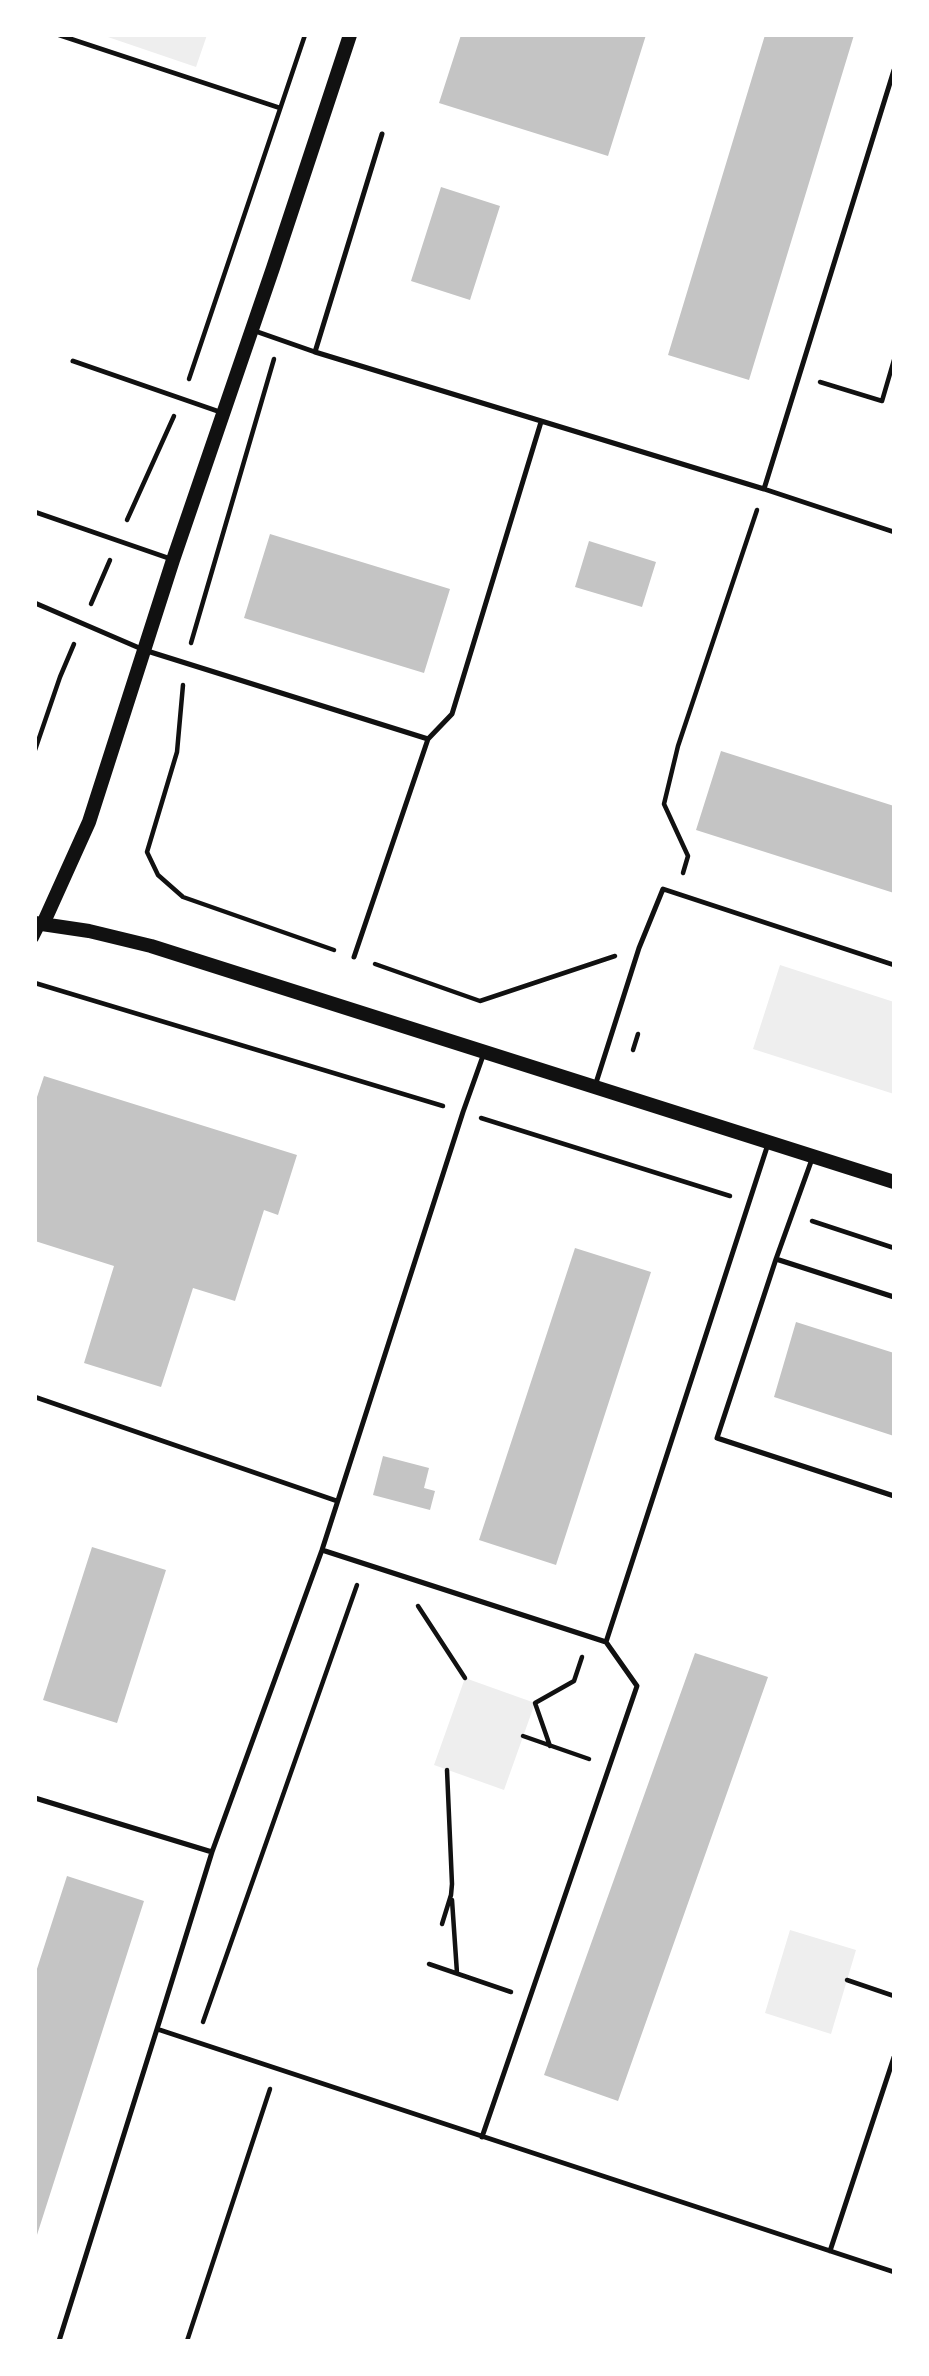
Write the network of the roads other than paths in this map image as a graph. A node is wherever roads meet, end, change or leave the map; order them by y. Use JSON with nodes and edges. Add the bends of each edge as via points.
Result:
{"nodes":[{"id":1,"x":350,"y":35,"type":"edge"},
{"id":2,"x":894,"y":70,"type":"edge"},
{"id":3,"x":382,"y":134,"type":"dead end"},
{"id":4,"x":252,"y":330,"type":"junction"},
{"id":5,"x":315,"y":352,"type":"junction"},
{"id":6,"x":74,"y":361,"type":"dead end"},
{"id":7,"x":223,"y":412,"type":"junction"},
{"id":8,"x":541,"y":422,"type":"junction"},
{"id":9,"x":764,"y":489,"type":"junction"},
{"id":10,"x":35,"y":512,"type":"edge"},
{"id":11,"x":894,"y":532,"type":"edge"},
{"id":12,"x":173,"y":560,"type":"junction"},
{"id":13,"x":35,"y":603,"type":"edge"},
{"id":14,"x":144,"y":650,"type":"junction"},
{"id":15,"x":428,"y":740,"type":"junction"},
{"id":16,"x":39,"y":924,"type":"edge"},
{"id":17,"x":35,"y":939,"type":"edge"},
{"id":18,"x":354,"y":957,"type":"road end"},
{"id":19,"x":894,"y":965,"type":"edge"},
{"id":20,"x":485,"y":1050,"type":"junction"},
{"id":21,"x":595,"y":1086,"type":"junction"},
{"id":22,"x":769,"y":1141,"type":"junction"},
{"id":23,"x":813,"y":1156,"type":"junction"},
{"id":24,"x":894,"y":1182,"type":"edge"},
{"id":25,"x":776,"y":1259,"type":"junction"},
{"id":26,"x":894,"y":1297,"type":"edge"},
{"id":27,"x":35,"y":1397,"type":"edge"},
{"id":28,"x":894,"y":1496,"type":"edge"},
{"id":29,"x":337,"y":1501,"type":"junction"},
{"id":30,"x":322,"y":1550,"type":"junction"},
{"id":31,"x":606,"y":1642,"type":"junction"},
{"id":32,"x":35,"y":1798,"type":"edge"},
{"id":33,"x":212,"y":1852,"type":"junction"},
{"id":34,"x":157,"y":2029,"type":"junction"},
{"id":35,"x":894,"y":2057,"type":"edge"},
{"id":36,"x":482,"y":2137,"type":"junction"},
{"id":37,"x":830,"y":2251,"type":"junction"},
{"id":38,"x":894,"y":2272,"type":"edge"},
{"id":39,"x":59,"y":2341,"type":"edge"}],
"edges":[{"from":1,"to":4,"type":"main road"},
{"from":2,"to":9,"type":"lane"},
{"from":3,"to":5,"type":"lane"},
{"from":4,"to":5,"type":"lane"},
{"from":4,"to":7,"type":"main road"},
{"from":5,"to":8,"type":"lane"},
{"from":6,"to":7,"type":"lane"},
{"from":7,"to":12,"type":"main road"},
{"from":8,"to":9,"type":"lane"},
{"from":8,"to":15,"type":"lane","via":[[452,714]]},
{"from":9,"to":11,"type":"lane"},
{"from":10,"to":12,"type":"lane"},
{"from":12,"to":14,"type":"main road"},
{"from":13,"to":14,"type":"lane"},
{"from":14,"to":15,"type":"lane"},
{"from":14,"to":16,"type":"main road","via":[[89,822]]},
{"from":15,"to":18,"type":"lane"},
{"from":16,"to":17,"type":"street"},
{"from":16,"to":20,"type":"main road","via":[[151,946]]},
{"from":19,"to":21,"type":"lane","via":[[663,889]]},
{"from":20,"to":21,"type":"main road"},
{"from":20,"to":29,"type":"lane"},
{"from":21,"to":22,"type":"main road"},
{"from":22,"to":23,"type":"main road"},
{"from":22,"to":31,"type":"lane"},
{"from":23,"to":24,"type":"main road"},
{"from":23,"to":25,"type":"lane"},
{"from":25,"to":26,"type":"lane"},
{"from":25,"to":28,"type":"lane","via":[[717,1438]]},
{"from":27,"to":29,"type":"lane"},
{"from":29,"to":30,"type":"lane"},
{"from":30,"to":31,"type":"lane"},
{"from":30,"to":33,"type":"lane"},
{"from":31,"to":36,"type":"lane","via":[[637,1686]]},
{"from":32,"to":33,"type":"lane"},
{"from":33,"to":34,"type":"lane"},
{"from":34,"to":36,"type":"lane"},
{"from":34,"to":39,"type":"lane"},
{"from":35,"to":37,"type":"lane"},
{"from":36,"to":37,"type":"lane"},
{"from":37,"to":38,"type":"lane"}]}
